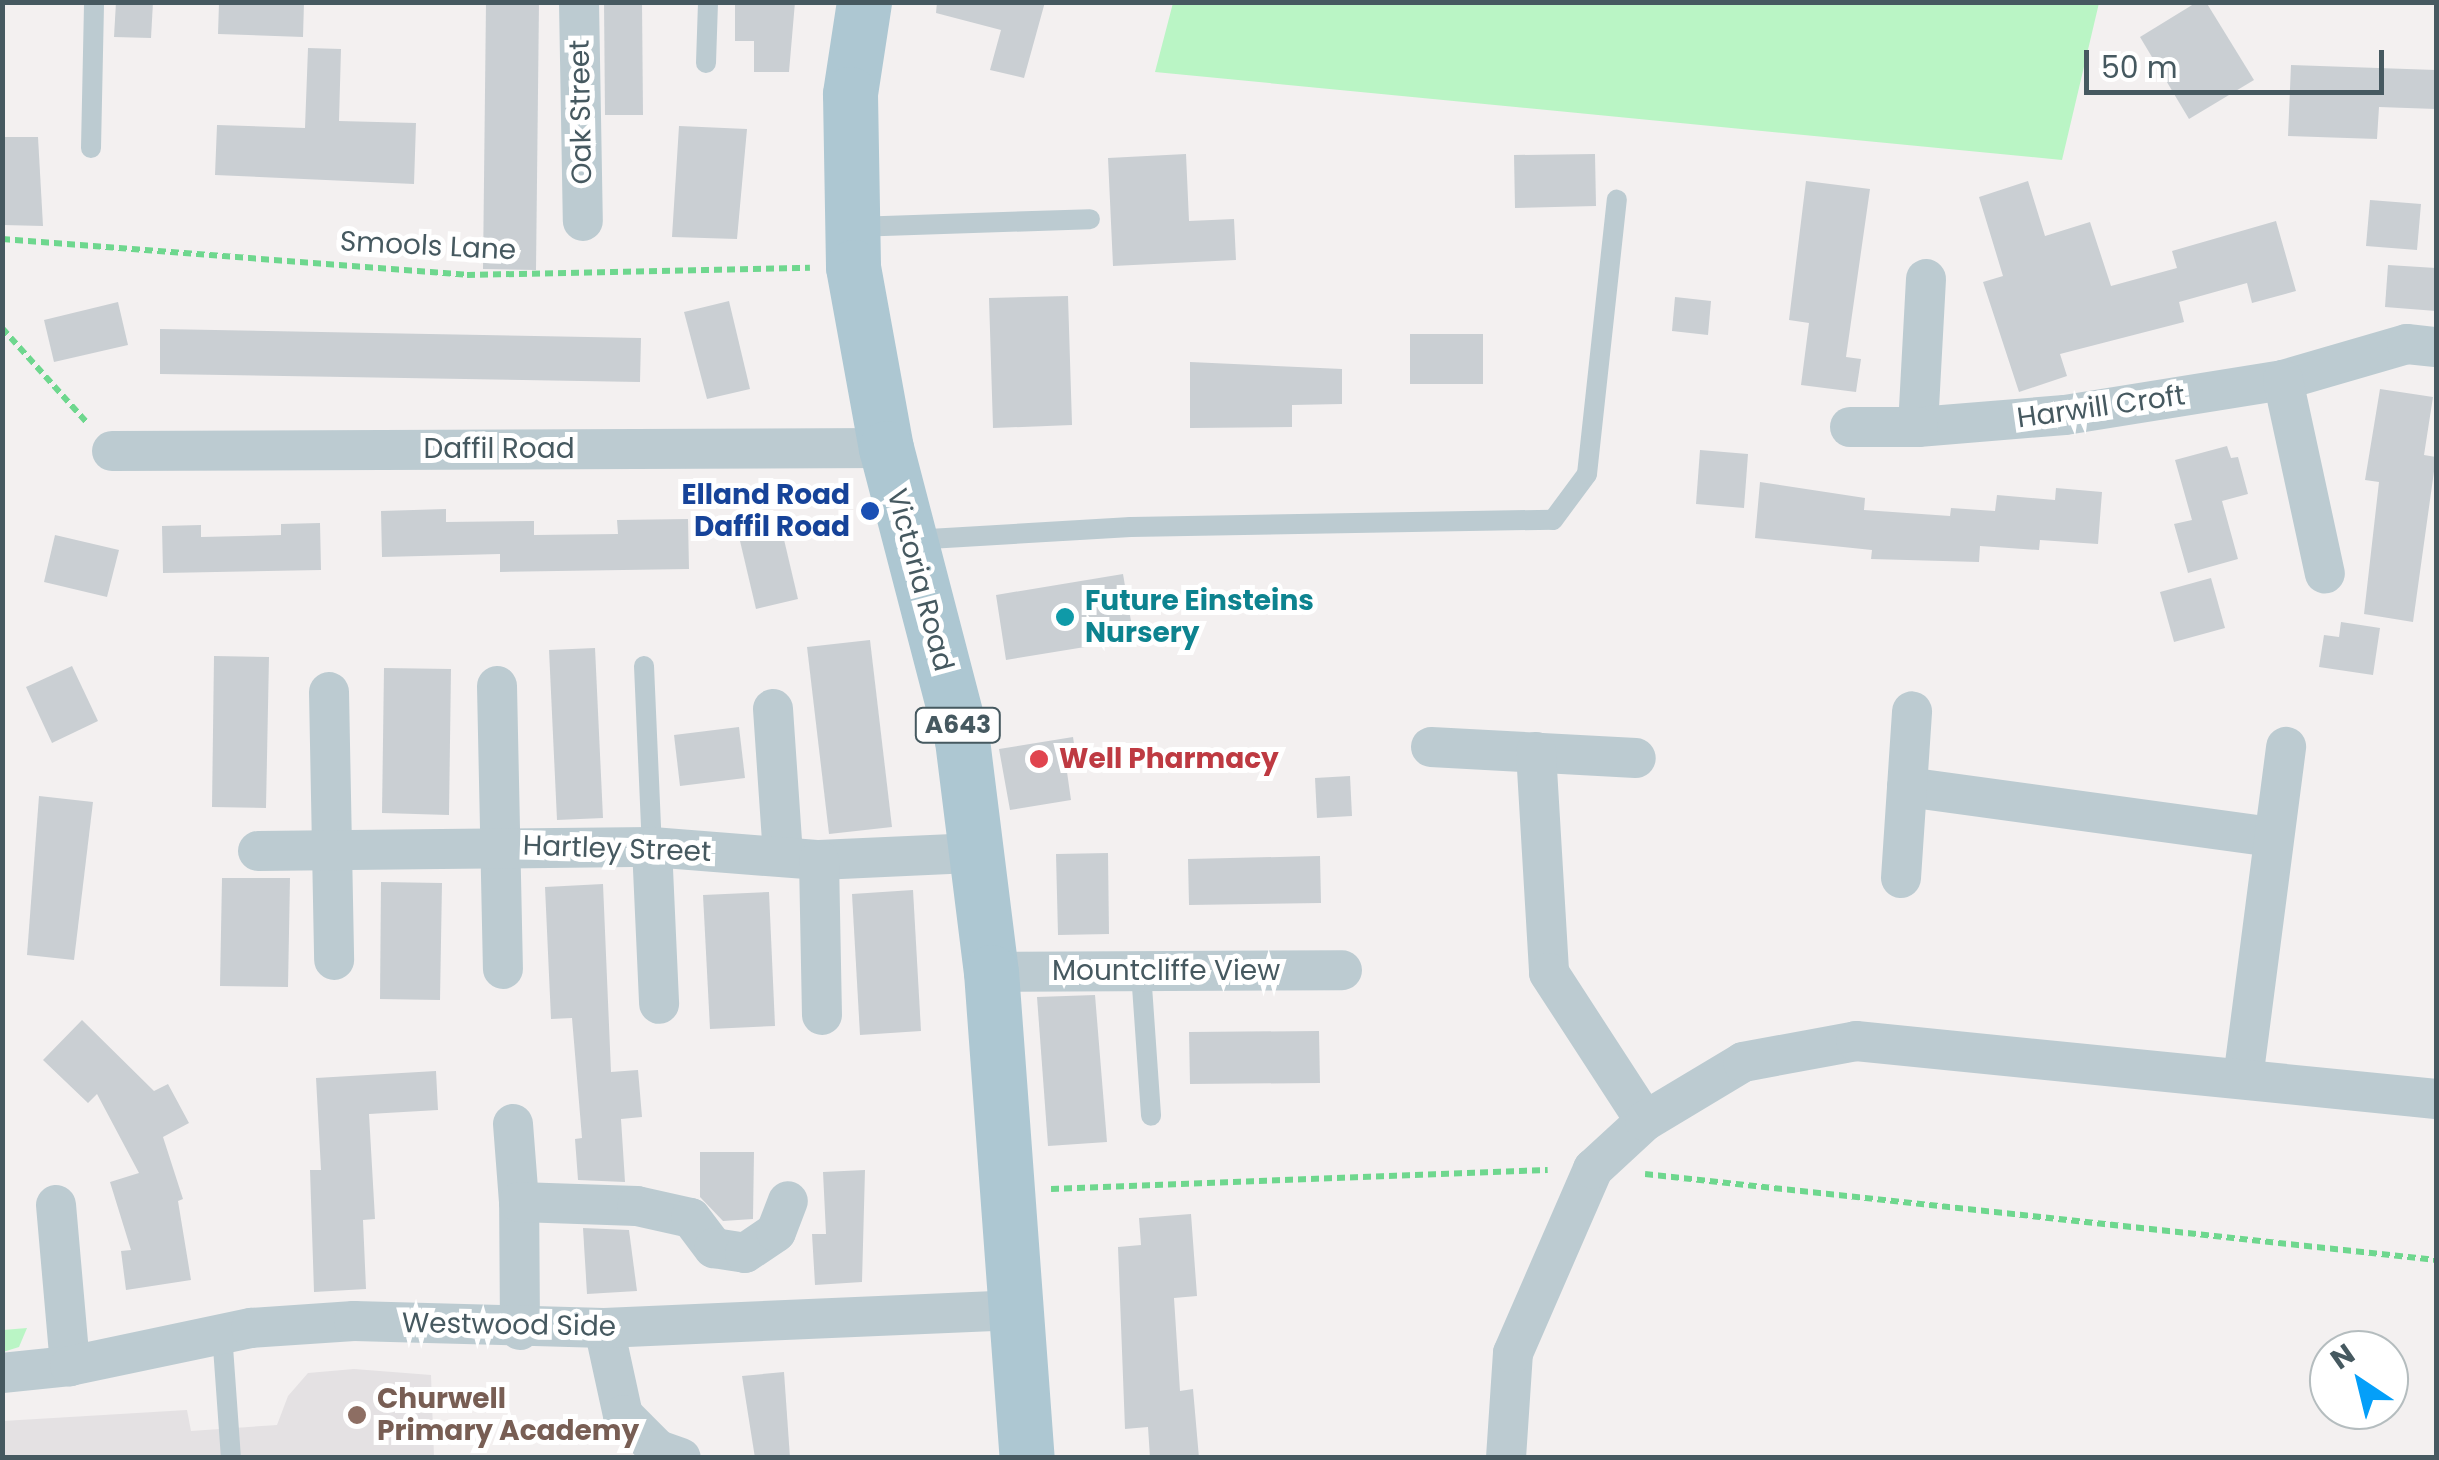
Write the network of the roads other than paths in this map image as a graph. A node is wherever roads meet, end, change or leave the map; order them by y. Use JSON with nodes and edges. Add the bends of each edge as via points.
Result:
{"nodes":[{"id":1,"x":94,"y":2,"type":"edge"},
{"id":2,"x":578,"y":2,"type":"edge"},
{"id":3,"x":708,"y":2,"type":"edge"},
{"id":4,"x":864,"y":2,"type":"edge"},
{"id":5,"x":706,"y":64,"type":"dead end"},
{"id":6,"x":92,"y":148,"type":"dead end"},
{"id":7,"x":1617,"y":200,"type":"dead end"},
{"id":8,"x":1090,"y":220,"type":"dead end"},
{"id":9,"x":583,"y":221,"type":"dead end"},
{"id":10,"x":853,"y":247,"type":"junction"},
{"id":11,"x":1926,"y":280,"type":"dead end"},
{"id":12,"x":2436,"y":347,"type":"edge"},
{"id":13,"x":2284,"y":380,"type":"junction"},
{"id":14,"x":1918,"y":426,"type":"junction"},
{"id":15,"x":1850,"y":427,"type":"dead end"},
{"id":16,"x":886,"y":448,"type":"junction"},
{"id":17,"x":112,"y":451,"type":"road end"},
{"id":18,"x":910,"y":540,"type":"junction"},
{"id":19,"x":2324,"y":574,"type":"dead end"},
{"id":20,"x":644,"y":666,"type":"dead end"},
{"id":21,"x":497,"y":686,"type":"dead end"},
{"id":22,"x":329,"y":692,"type":"dead end"},
{"id":23,"x":774,"y":709,"type":"dead end"},
{"id":24,"x":1912,"y":710,"type":"dead end"},
{"id":25,"x":1431,"y":747,"type":"dead end"},
{"id":26,"x":2286,"y":748,"type":"dead end"},
{"id":27,"x":1536,"y":752,"type":"junction"},
{"id":28,"x":1636,"y":758,"type":"dead end"},
{"id":29,"x":1908,"y":788,"type":"junction"},
{"id":30,"x":2272,"y":837,"type":"junction"},
{"id":31,"x":500,"y":845,"type":"junction"},
{"id":32,"x":652,"y":847,"type":"junction"},
{"id":33,"x":332,"y":849,"type":"junction"},
{"id":34,"x":258,"y":851,"type":"dead end"},
{"id":35,"x":976,"y":852,"type":"junction"},
{"id":36,"x":801,"y":859,"type":"junction"},
{"id":37,"x":1901,"y":878,"type":"dead end"},
{"id":38,"x":334,"y":960,"type":"dead end"},
{"id":39,"x":503,"y":969,"type":"dead end"},
{"id":40,"x":1342,"y":970,"type":"dead end"},
{"id":41,"x":990,"y":972,"type":"junction"},
{"id":42,"x":1142,"y":972,"type":"junction"},
{"id":43,"x":660,"y":1004,"type":"dead end"},
{"id":44,"x":822,"y":1015,"type":"dead end"},
{"id":45,"x":2243,"y":1078,"type":"junction"},
{"id":46,"x":2436,"y":1099,"type":"edge"},
{"id":47,"x":1151,"y":1116,"type":"dead end"},
{"id":48,"x":1646,"y":1121,"type":"junction"},
{"id":49,"x":513,"y":1124,"type":"dead end"},
{"id":50,"x":788,"y":1201,"type":"dead end"},
{"id":51,"x":519,"y":1202,"type":"junction"},
{"id":52,"x":56,"y":1204,"type":"dead end"},
{"id":53,"x":1020,"y":1310,"type":"junction"},
{"id":54,"x":604,"y":1328,"type":"junction"},
{"id":55,"x":520,"y":1330,"type":"junction"},
{"id":56,"x":222,"y":1334,"type":"junction"},
{"id":57,"x":70,"y":1366,"type":"junction"},
{"id":58,"x":2,"y":1373,"type":"edge"},
{"id":59,"x":231,"y":1458,"type":"edge"},
{"id":60,"x":682,"y":1458,"type":"edge"},
{"id":61,"x":1027,"y":1458,"type":"edge"},
{"id":62,"x":1506,"y":1458,"type":"edge"}],
"edges":[{"from":1,"to":6,"type":"lane"},
{"from":2,"to":9,"type":"street","name":"Oak Street"},
{"from":3,"to":5,"type":"lane"},
{"from":4,"to":10,"type":"main road","name":"Victoria Road","number":"A643","via":[[850,94]]},
{"from":7,"to":18,"type":"lane","via":[[1587,474],[1553,520],[1131,527]]},
{"from":8,"to":10,"type":"lane"},
{"from":10,"to":16,"type":"main road","name":"Victoria Road","number":"A643"},
{"from":11,"to":14,"type":"street"},
{"from":12,"to":13,"type":"street","name":"Harwill Croft","via":[[2407,344]]},
{"from":13,"to":14,"type":"street","name":"Harwill Croft","via":[[2065,415]]},
{"from":13,"to":19,"type":"street"},
{"from":14,"to":15,"type":"street","name":"Harwill Croft"},
{"from":16,"to":17,"type":"street","name":"Daffil Road"},
{"from":16,"to":18,"type":"main road","name":"Victoria Road","number":"A643"},
{"from":18,"to":35,"type":"main road","name":"Victoria Road","number":"A643","via":[[962,740]]},
{"from":20,"to":32,"type":"lane"},
{"from":21,"to":31,"type":"street"},
{"from":22,"to":33,"type":"street"},
{"from":23,"to":36,"type":"street"},
{"from":24,"to":29,"type":"street"},
{"from":25,"to":27,"type":"street"},
{"from":26,"to":30,"type":"street"},
{"from":27,"to":28,"type":"street"},
{"from":27,"to":48,"type":"street","via":[[1549,973]]},
{"from":29,"to":30,"type":"street"},
{"from":29,"to":37,"type":"street"},
{"from":30,"to":45,"type":"street"},
{"from":31,"to":32,"type":"street","name":"Hartley Street"},
{"from":31,"to":33,"type":"street","name":"Hartley Street"},
{"from":31,"to":39,"type":"street"},
{"from":32,"to":36,"type":"street","name":"Hartley Street"},
{"from":32,"to":43,"type":"street"},
{"from":33,"to":34,"type":"street","name":"Hartley Street"},
{"from":33,"to":38,"type":"street"},
{"from":35,"to":36,"type":"street","name":"Hartley Street"},
{"from":35,"to":41,"type":"main road","name":"Victoria Road","number":"A643"},
{"from":36,"to":44,"type":"street"},
{"from":40,"to":42,"type":"street","name":"Mountcliffe View"},
{"from":41,"to":42,"type":"street","name":"Mountcliffe View"},
{"from":41,"to":53,"type":"main road","name":"Victoria Road","number":"A643"},
{"from":42,"to":47,"type":"lane"},
{"from":45,"to":46,"type":"street"},
{"from":45,"to":48,"type":"street","via":[[1856,1041],[1743,1062]]},
{"from":48,"to":62,"type":"street","via":[[1593,1168],[1512,1353]]},
{"from":49,"to":51,"type":"street"},
{"from":50,"to":51,"type":"street","via":[[776,1232],[745,1253],[714,1248],[691,1218],[638,1206]]},
{"from":51,"to":55,"type":"street"},
{"from":52,"to":57,"type":"street"},
{"from":53,"to":54,"type":"street","name":"Westwood Side"},
{"from":53,"to":61,"type":"main road","name":"Victoria Road","number":"A643"},
{"from":54,"to":55,"type":"street","name":"Westwood Side"},
{"from":54,"to":60,"type":"street","via":[[623,1416],[658,1450]]},
{"from":55,"to":56,"type":"street","name":"Westwood Side","via":[[354,1322]]},
{"from":56,"to":57,"type":"street","name":"Westwood Side"},
{"from":56,"to":59,"type":"lane"},
{"from":57,"to":58,"type":"street","name":"Westwood Side"}]}
